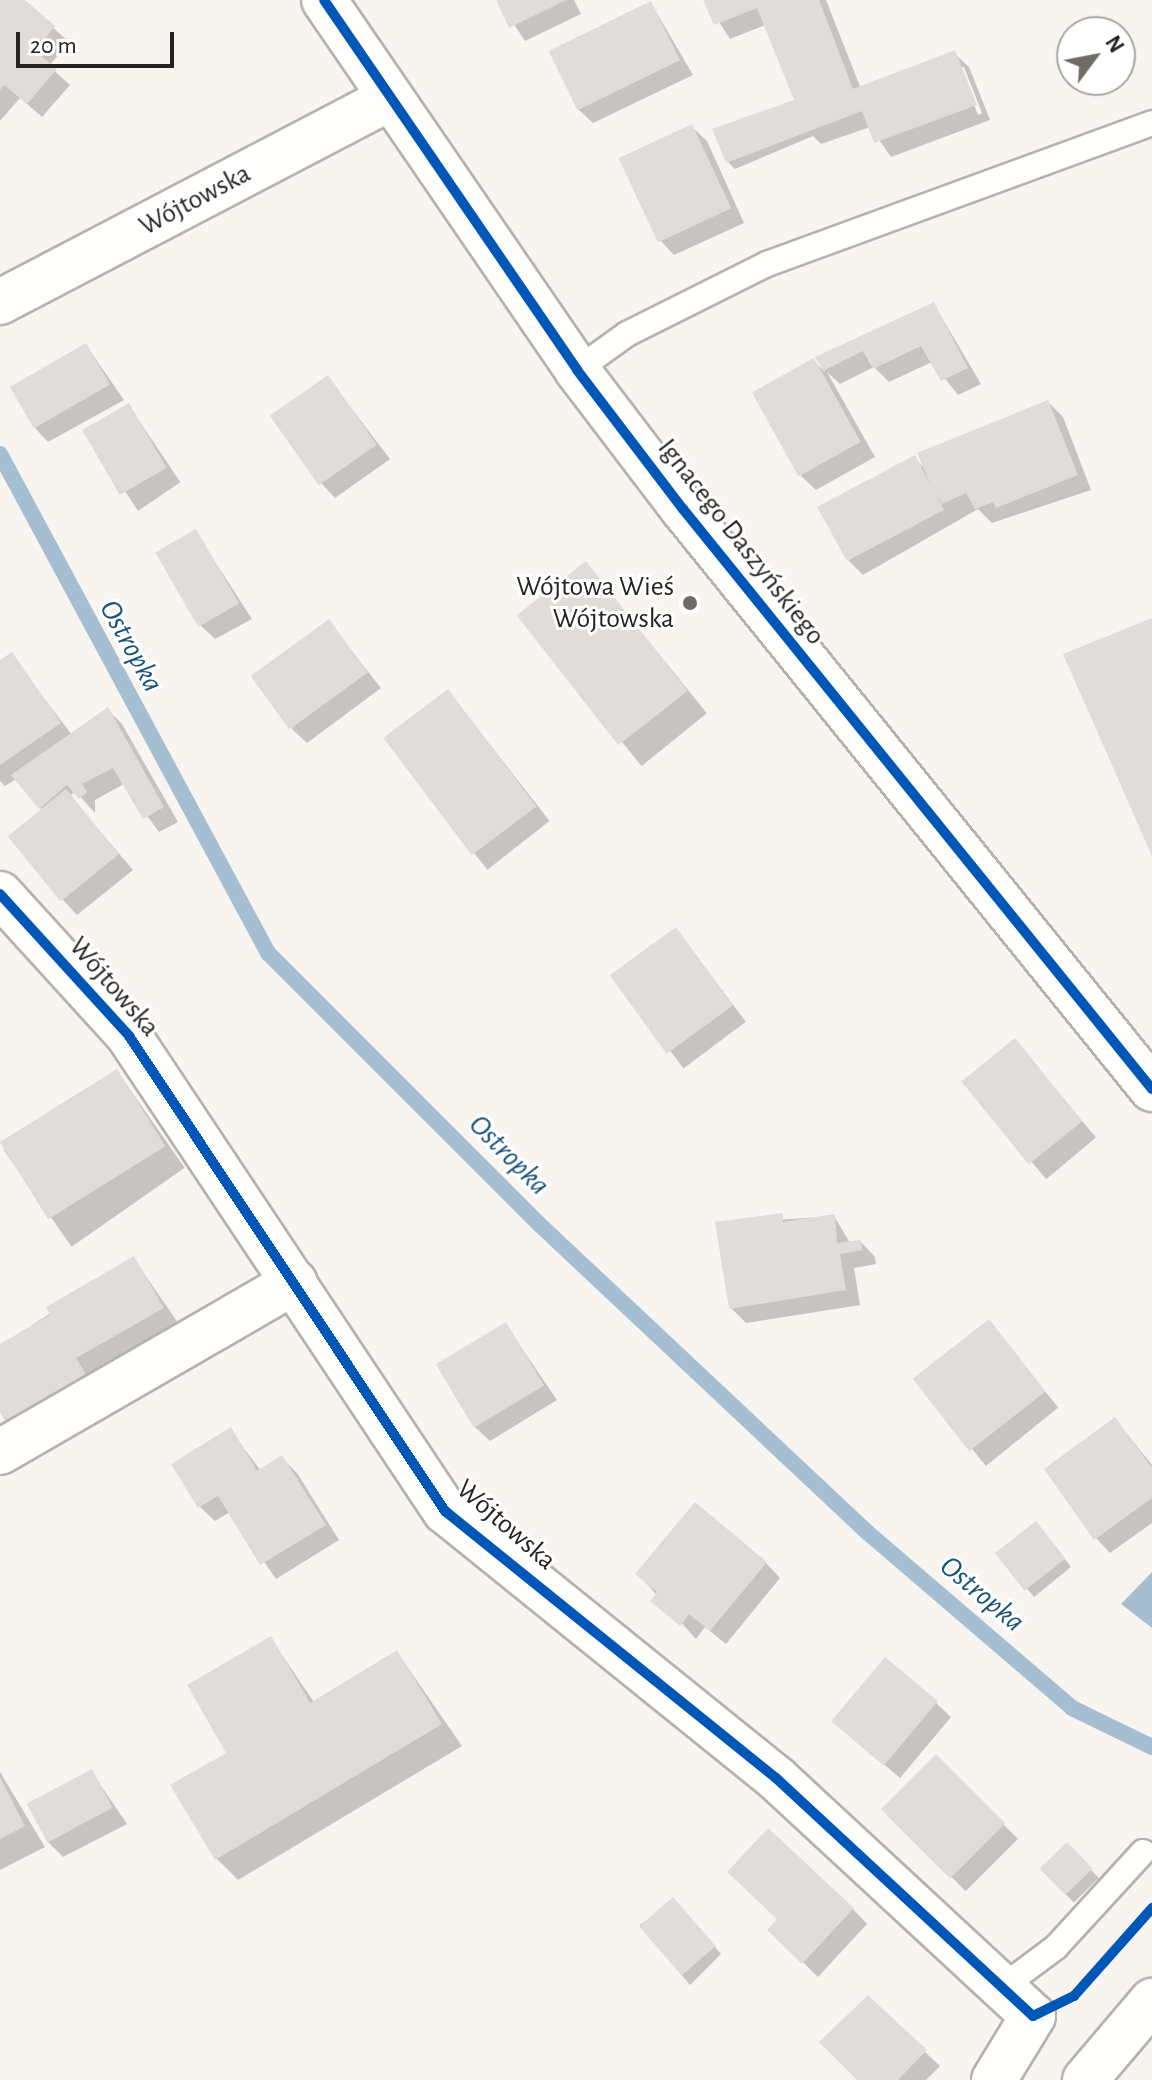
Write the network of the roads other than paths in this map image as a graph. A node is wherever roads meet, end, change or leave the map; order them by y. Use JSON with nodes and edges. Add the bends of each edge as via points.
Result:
{"nodes":[{"id":1,"x":324,"y":0,"type":"edge"},
{"id":2,"x":389,"y":99,"type":"junction"},
{"id":3,"x":1152,"y":123,"type":"edge"},
{"id":4,"x":0,"y":302,"type":"edge"},
{"id":5,"x":577,"y":370,"type":"junction"},
{"id":6,"x":0,"y":894,"type":"edge"},
{"id":7,"x":1152,"y":1089,"type":"edge"},
{"id":8,"x":295,"y":1282,"type":"junction"},
{"id":9,"x":0,"y":1452,"type":"edge"},
{"id":10,"x":1143,"y":1852,"type":"dead end"},
{"id":11,"x":1152,"y":2001,"type":"edge"},
{"id":12,"x":1017,"y":2002,"type":"junction"},
{"id":13,"x":994,"y":2080,"type":"edge"},
{"id":14,"x":1085,"y":2080,"type":"edge"}],
"edges":[{"from":1,"to":2,"type":"street","name":"Ignacego Daszyńskiego"},
{"from":2,"to":4,"type":"street","name":"Wójtowska"},
{"from":2,"to":5,"type":"street","name":"Ignacego Daszyńskiego"},
{"from":3,"to":5,"type":"lane","via":[[767,264],[627,334]]},
{"from":5,"to":7,"type":"street","name":"Ignacego Daszyńskiego"},
{"from":6,"to":8,"type":"street","name":"Wójtowska","via":[[129,1036]]},
{"from":8,"to":9,"type":"street"},
{"from":8,"to":12,"type":"street","name":"Wójtowska","via":[[445,1511],[776,1778]]},
{"from":10,"to":12,"type":"lane","via":[[1056,1947]]},
{"from":11,"to":14,"type":"street"},
{"from":12,"to":13,"type":"street"}]}
